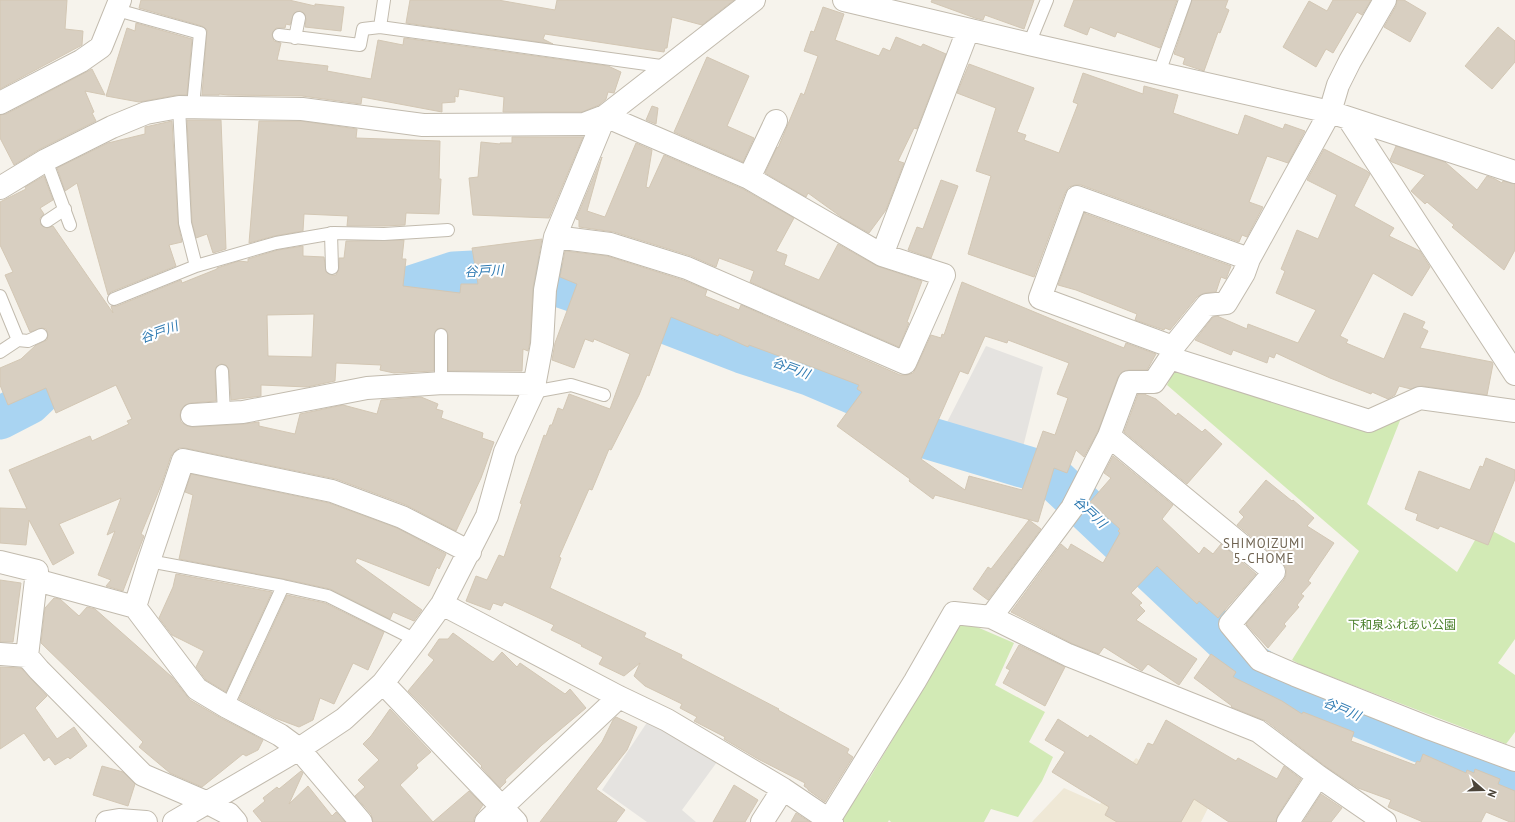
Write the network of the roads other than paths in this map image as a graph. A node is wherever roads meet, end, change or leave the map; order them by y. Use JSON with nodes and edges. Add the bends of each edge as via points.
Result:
{"nodes":[{"id":1,"x":384,"y":0,"type":"edge"},
{"id":2,"x":754,"y":0,"type":"edge"},
{"id":3,"x":844,"y":0,"type":"edge"},
{"id":4,"x":1047,"y":0,"type":"edge"},
{"id":5,"x":1185,"y":0,"type":"edge"},
{"id":6,"x":1385,"y":0,"type":"edge"},
{"id":7,"x":883,"y":4,"type":"edge"},
{"id":8,"x":118,"y":5,"type":"edge"},
{"id":9,"x":299,"y":18,"type":"dead end"},
{"id":10,"x":380,"y":27,"type":"junction"},
{"id":11,"x":968,"y":30,"type":"junction"},
{"id":12,"x":279,"y":36,"type":"dead end"},
{"id":13,"x":295,"y":38,"type":"junction"},
{"id":14,"x":1029,"y":44,"type":"junction"},
{"id":15,"x":668,"y":67,"type":"junction"},
{"id":16,"x":1159,"y":73,"type":"junction"},
{"id":17,"x":0,"y":103,"type":"edge"},
{"id":18,"x":186,"y":106,"type":"junction"},
{"id":19,"x":1339,"y":115,"type":"junction"},
{"id":20,"x":605,"y":116,"type":"junction"},
{"id":21,"x":776,"y":121,"type":"dead end"},
{"id":22,"x":46,"y":160,"type":"junction"},
{"id":23,"x":1515,"y":172,"type":"edge"},
{"id":24,"x":749,"y":178,"type":"junction"},
{"id":25,"x":0,"y":188,"type":"edge"},
{"id":26,"x":65,"y":209,"type":"junction"},
{"id":27,"x":47,"y":221,"type":"dead end"},
{"id":28,"x":70,"y":225,"type":"dead end"},
{"id":29,"x":448,"y":230,"type":"dead end"},
{"id":30,"x":331,"y":233,"type":"junction"},
{"id":31,"x":555,"y":237,"type":"junction"},
{"id":32,"x":882,"y":255,"type":"junction"},
{"id":33,"x":1249,"y":259,"type":"junction"},
{"id":34,"x":196,"y":266,"type":"junction"},
{"id":35,"x":332,"y":268,"type":"dead end"},
{"id":36,"x":0,"y":296,"type":"edge"},
{"id":37,"x":114,"y":299,"type":"dead end"},
{"id":38,"x":41,"y":335,"type":"dead end"},
{"id":39,"x":440,"y":335,"type":"dead end"},
{"id":40,"x":18,"y":340,"type":"junction"},
{"id":41,"x":0,"y":352,"type":"edge"},
{"id":42,"x":1171,"y":352,"type":"junction"},
{"id":43,"x":222,"y":371,"type":"dead end"},
{"id":44,"x":1515,"y":374,"type":"edge"},
{"id":45,"x":441,"y":384,"type":"junction"},
{"id":46,"x":534,"y":388,"type":"junction"},
{"id":47,"x":604,"y":395,"type":"dead end"},
{"id":48,"x":1515,"y":411,"type":"edge"},
{"id":49,"x":224,"y":414,"type":"junction"},
{"id":50,"x":192,"y":415,"type":"dead end"},
{"id":51,"x":1109,"y":436,"type":"junction"},
{"id":52,"x":470,"y":552,"type":"junction"},
{"id":53,"x":149,"y":561,"type":"junction"},
{"id":54,"x":0,"y":562,"type":"edge"},
{"id":55,"x":36,"y":580,"type":"junction"},
{"id":56,"x":283,"y":586,"type":"junction"},
{"id":57,"x":442,"y":604,"type":"junction"},
{"id":58,"x":135,"y":607,"type":"junction"},
{"id":59,"x":991,"y":617,"type":"junction"},
{"id":60,"x":416,"y":640,"type":"junction"},
{"id":61,"x":0,"y":654,"type":"edge"},
{"id":62,"x":27,"y":656,"type":"junction"},
{"id":63,"x":383,"y":683,"type":"junction"},
{"id":64,"x":619,"y":697,"type":"junction"},
{"id":65,"x":227,"y":708,"type":"junction"},
{"id":66,"x":299,"y":749,"type":"junction"},
{"id":67,"x":1513,"y":755,"type":"edge"},
{"id":68,"x":1318,"y":776,"type":"junction"},
{"id":69,"x":783,"y":790,"type":"junction"},
{"id":70,"x":208,"y":803,"type":"junction"},
{"id":71,"x":509,"y":815,"type":"edge"},
{"id":72,"x":831,"y":821,"type":"edge"},
{"id":73,"x":107,"y":822,"type":"edge"},
{"id":74,"x":146,"y":822,"type":"edge"},
{"id":75,"x":174,"y":822,"type":"edge"},
{"id":76,"x":236,"y":822,"type":"edge"},
{"id":77,"x":361,"y":822,"type":"edge"},
{"id":78,"x":486,"y":822,"type":"edge"},
{"id":79,"x":762,"y":822,"type":"edge"},
{"id":80,"x":1288,"y":822,"type":"edge"},
{"id":81,"x":1385,"y":822,"type":"edge"}],
"edges":[{"from":1,"to":10,"type":"lane"},
{"from":2,"to":15,"type":"street"},
{"from":3,"to":7,"type":"street"},
{"from":4,"to":14,"type":"lane"},
{"from":5,"to":16,"type":"lane"},
{"from":6,"to":19,"type":"street","via":[[1338,85]]},
{"from":7,"to":11,"type":"street"},
{"from":8,"to":17,"type":"street","via":[[101,47],[81,61]]},
{"from":8,"to":18,"type":"lane","via":[[200,33]]},
{"from":9,"to":13,"type":"lane"},
{"from":10,"to":13,"type":"lane","via":[[363,29],[360,45]]},
{"from":10,"to":15,"type":"lane"},
{"from":11,"to":14,"type":"street"},
{"from":11,"to":32,"type":"street"},
{"from":12,"to":13,"type":"lane"},
{"from":14,"to":16,"type":"street"},
{"from":15,"to":20,"type":"street"},
{"from":16,"to":19,"type":"street"},
{"from":18,"to":20,"type":"street","via":[[302,109],[423,125],[584,124]]},
{"from":18,"to":22,"type":"street","via":[[146,112]]},
{"from":18,"to":34,"type":"lane","via":[[185,223]]},
{"from":19,"to":23,"type":"street"},
{"from":19,"to":33,"type":"street"},
{"from":19,"to":44,"type":"street"},
{"from":20,"to":24,"type":"street"},
{"from":20,"to":31,"type":"street"},
{"from":21,"to":24,"type":"street"},
{"from":22,"to":25,"type":"street"},
{"from":22,"to":26,"type":"lane"},
{"from":24,"to":32,"type":"street"},
{"from":26,"to":27,"type":"lane"},
{"from":26,"to":28,"type":"lane"},
{"from":29,"to":30,"type":"lane","via":[[384,234]]},
{"from":30,"to":34,"type":"lane","via":[[276,243]]},
{"from":30,"to":35,"type":"lane"},
{"from":31,"to":32,"type":"street","via":[[610,244],[687,268],[905,363],[944,275]]},
{"from":31,"to":46,"type":"street"},
{"from":33,"to":42,"type":"street","via":[[1244,273],[1226,303],[1207,305]]},
{"from":33,"to":42,"type":"street","via":[[1077,197],[1040,298]]},
{"from":34,"to":37,"type":"lane"},
{"from":36,"to":40,"type":"lane"},
{"from":38,"to":40,"type":"lane","via":[[28,341]]},
{"from":39,"to":45,"type":"lane"},
{"from":40,"to":41,"type":"lane"},
{"from":42,"to":48,"type":"street","via":[[1369,422],[1420,398]]},
{"from":42,"to":51,"type":"street","via":[[1154,382],[1130,382]]},
{"from":43,"to":49,"type":"lane"},
{"from":45,"to":46,"type":"street"},
{"from":45,"to":49,"type":"street","via":[[367,388]]},
{"from":46,"to":47,"type":"lane","via":[[571,385]]},
{"from":46,"to":52,"type":"street","via":[[505,452],[487,516]]},
{"from":49,"to":50,"type":"street"},
{"from":51,"to":59,"type":"street","via":[[1076,500]]},
{"from":51,"to":67,"type":"street","via":[[1274,572],[1230,624],[1260,660],[1430,729]]},
{"from":52,"to":53,"type":"street","via":[[402,518],[332,491],[183,460]]},
{"from":52,"to":57,"type":"street"},
{"from":53,"to":56,"type":"lane"},
{"from":53,"to":58,"type":"street"},
{"from":54,"to":55,"type":"street","via":[[36,571]]},
{"from":55,"to":58,"type":"street"},
{"from":55,"to":62,"type":"street"},
{"from":56,"to":60,"type":"lane","via":[[328,596]]},
{"from":56,"to":65,"type":"lane"},
{"from":57,"to":60,"type":"street"},
{"from":57,"to":64,"type":"street"},
{"from":58,"to":65,"type":"street","via":[[197,689]]},
{"from":59,"to":68,"type":"street","via":[[1068,655],[1258,731]]},
{"from":59,"to":72,"type":"street","via":[[954,613]]},
{"from":60,"to":63,"type":"street"},
{"from":61,"to":62,"type":"street"},
{"from":62,"to":70,"type":"street","via":[[143,774]]},
{"from":63,"to":66,"type":"street","via":[[344,718]]},
{"from":63,"to":71,"type":"street"},
{"from":64,"to":69,"type":"street","via":[[667,720]]},
{"from":64,"to":71,"type":"street"},
{"from":65,"to":66,"type":"street","via":[[280,735]]},
{"from":66,"to":70,"type":"street"},
{"from":66,"to":77,"type":"street"},
{"from":68,"to":80,"type":"street"},
{"from":68,"to":81,"type":"street"},
{"from":69,"to":72,"type":"street"},
{"from":69,"to":79,"type":"street"},
{"from":70,"to":75,"type":"street"},
{"from":70,"to":76,"type":"street","via":[[229,814]]},
{"from":71,"to":78,"type":"street"},
{"from":73,"to":74,"type":"street"}]}
